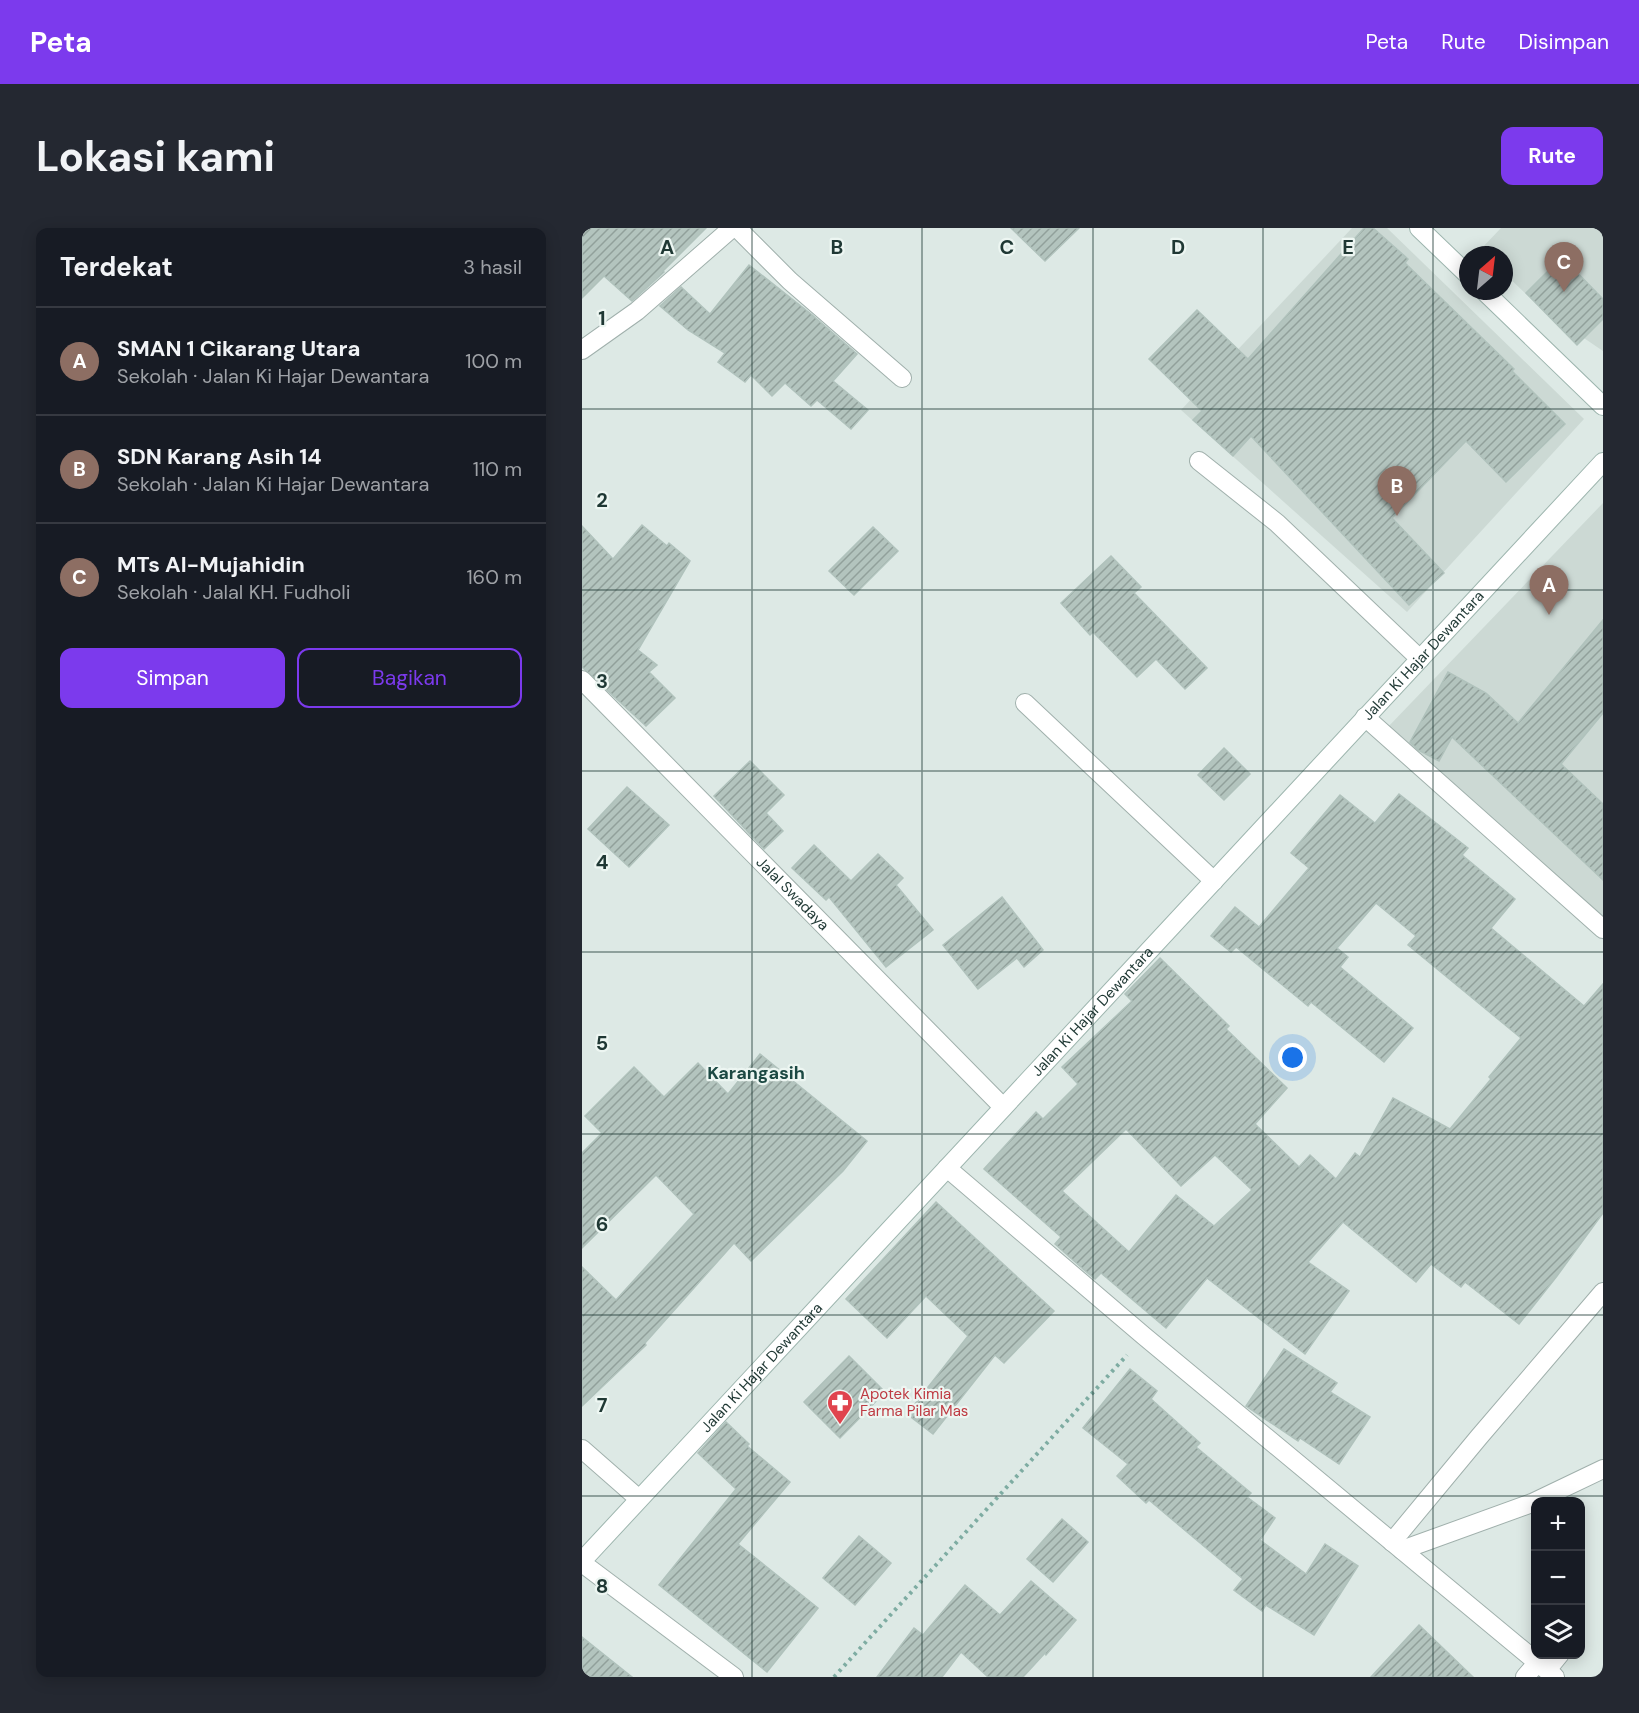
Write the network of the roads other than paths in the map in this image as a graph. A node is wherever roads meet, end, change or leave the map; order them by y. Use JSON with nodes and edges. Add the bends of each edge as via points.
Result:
{"nodes":[{"id":1,"x":734,"y":228,"type":"edge"},
{"id":2,"x":1419,"y":228,"type":"edge"},
{"id":3,"x":1459,"y":266,"type":"edge"},
{"id":4,"x":1493,"y":300,"type":"edge"},
{"id":5,"x":582,"y":350,"type":"edge"},
{"id":6,"x":902,"y":378,"type":"dead end"},
{"id":7,"x":1603,"y":406,"type":"edge"},
{"id":8,"x":1199,"y":461,"type":"dead end"},
{"id":9,"x":1603,"y":462,"type":"edge"},
{"id":10,"x":1420,"y":659,"type":"junction"},
{"id":11,"x":582,"y":680,"type":"edge"},
{"id":12,"x":1025,"y":703,"type":"dead end"},
{"id":13,"x":1365,"y":717,"type":"junction"},
{"id":14,"x":1214,"y":881,"type":"junction"},
{"id":15,"x":1603,"y":929,"type":"edge"},
{"id":16,"x":1003,"y":1107,"type":"junction"},
{"id":17,"x":947,"y":1168,"type":"junction"},
{"id":18,"x":1603,"y":1292,"type":"edge"},
{"id":19,"x":582,"y":1449,"type":"edge"},
{"id":20,"x":1603,"y":1469,"type":"edge"},
{"id":21,"x":1549,"y":1497,"type":"edge"},
{"id":22,"x":639,"y":1499,"type":"junction"},
{"id":23,"x":1531,"y":1506,"type":"edge"},
{"id":24,"x":1397,"y":1546,"type":"junction"},
{"id":25,"x":582,"y":1562,"type":"edge"},
{"id":26,"x":1547,"y":1670,"type":"edge"},
{"id":27,"x":734,"y":1677,"type":"edge"},
{"id":28,"x":1525,"y":1677,"type":"edge"}],
"edges":[{"from":1,"to":5,"type":"street","via":[[636,311]]},
{"from":1,"to":6,"type":"street"},
{"from":2,"to":3,"type":"street"},
{"from":4,"to":7,"type":"street"},
{"from":8,"to":10,"type":"street","via":[[1277,523]]},
{"from":9,"to":10,"type":"street","name":"Jalan Ki Hajar Dewantara"},
{"from":10,"to":13,"type":"street","name":"Jalan Ki Hajar Dewantara"},
{"from":11,"to":16,"type":"street","name":"Jalal Swadaya"},
{"from":12,"to":14,"type":"street"},
{"from":13,"to":14,"type":"street","name":"Jalan Ki Hajar Dewantara"},
{"from":13,"to":15,"type":"street"},
{"from":14,"to":16,"type":"street","name":"Jalan Ki Hajar Dewantara"},
{"from":16,"to":17,"type":"street","name":"Jalan Ki Hajar Dewantara"},
{"from":17,"to":22,"type":"street","name":"Jalan Ki Hajar Dewantara"},
{"from":17,"to":24,"type":"street"},
{"from":18,"to":24,"type":"street","via":[[1479,1437]]},
{"from":19,"to":22,"type":"street"},
{"from":20,"to":21,"type":"street"},
{"from":22,"to":25,"type":"street","name":"Jalan Ki Hajar Dewantara"},
{"from":23,"to":24,"type":"street"},
{"from":24,"to":26,"type":"street"},
{"from":25,"to":27,"type":"street"},
{"from":26,"to":28,"type":"street"}]}
